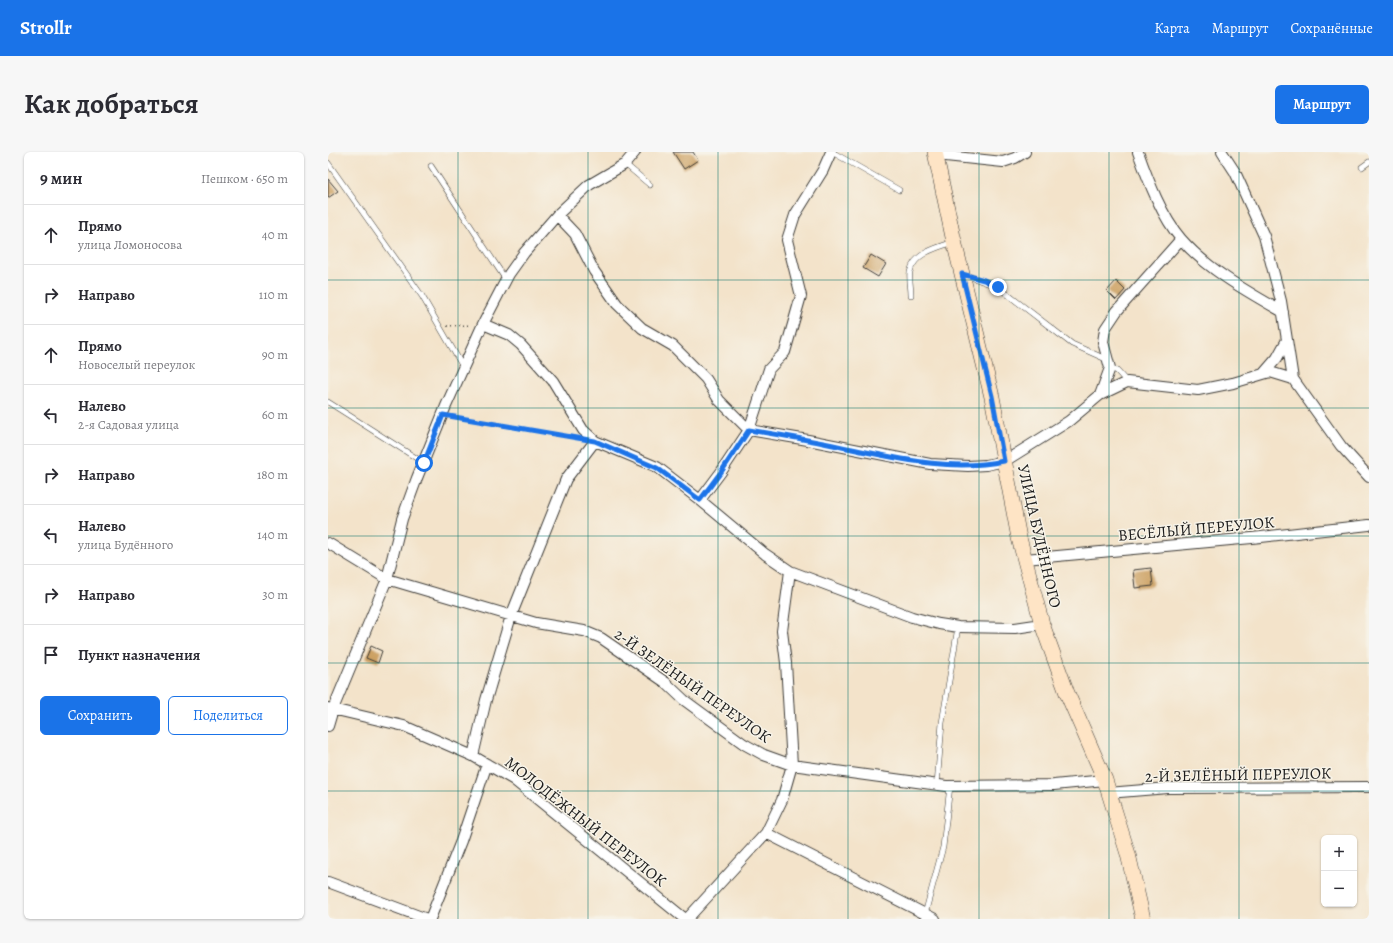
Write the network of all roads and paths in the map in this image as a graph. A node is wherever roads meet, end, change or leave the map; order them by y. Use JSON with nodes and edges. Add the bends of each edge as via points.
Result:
{"nodes":[{"id":1,"x":635,"y":152,"type":"edge"},
{"id":2,"x":831,"y":152,"type":"edge"},
{"id":3,"x":1026,"y":152,"type":"edge"},
{"id":4,"x":1138,"y":152,"type":"edge"},
{"id":5,"x":1222,"y":152,"type":"edge"},
{"id":6,"x":936,"y":154,"type":"edge"},
{"id":7,"x":1369,"y":162,"type":"edge"},
{"id":8,"x":328,"y":163,"type":"edge"},
{"id":9,"x":625,"y":164,"type":"junction"},
{"id":10,"x":432,"y":166,"type":"dead end"},
{"id":11,"x":1362,"y":167,"type":"dead end"},
{"id":12,"x":650,"y":185,"type":"dead end"},
{"id":13,"x":899,"y":190,"type":"dead end"},
{"id":14,"x":558,"y":215,"type":"junction"},
{"id":15,"x":1181,"y":239,"type":"junction"},
{"id":16,"x":955,"y":242,"type":"junction"},
{"id":17,"x":962,"y":274,"type":"junction"},
{"id":18,"x":506,"y":280,"type":"junction"},
{"id":19,"x":911,"y":295,"type":"dead end"},
{"id":20,"x":1283,"y":312,"type":"junction"},
{"id":21,"x":483,"y":324,"type":"junction"},
{"id":22,"x":439,"y":326,"type":"junction"},
{"id":23,"x":1287,"y":340,"type":"junction"},
{"id":24,"x":1109,"y":364,"type":"junction"},
{"id":25,"x":464,"y":369,"type":"junction"},
{"id":26,"x":1264,"y":373,"type":"junction"},
{"id":27,"x":1293,"y":379,"type":"junction"},
{"id":28,"x":1127,"y":382,"type":"junction"},
{"id":29,"x":1100,"y":395,"type":"junction"},
{"id":30,"x":328,"y":402,"type":"edge"},
{"id":31,"x":443,"y":415,"type":"junction"},
{"id":32,"x":749,"y":430,"type":"junction"},
{"id":33,"x":595,"y":441,"type":"junction"},
{"id":34,"x":1004,"y":461,"type":"junction"},
{"id":35,"x":424,"y":463,"type":"junction"},
{"id":36,"x":1369,"y":477,"type":"edge"},
{"id":37,"x":700,"y":500,"type":"junction"},
{"id":38,"x":1369,"y":525,"type":"edge"},
{"id":39,"x":328,"y":543,"type":"edge"},
{"id":40,"x":1025,"y":559,"type":"junction"},
{"id":41,"x":790,"y":571,"type":"junction"},
{"id":42,"x":387,"y":579,"type":"junction"},
{"id":43,"x":511,"y":616,"type":"junction"},
{"id":44,"x":1042,"y":624,"type":"junction"},
{"id":45,"x":958,"y":627,"type":"junction"},
{"id":46,"x":331,"y":709,"type":"edge"},
{"id":47,"x":328,"y":726,"type":"edge"},
{"id":48,"x":473,"y":756,"type":"junction"},
{"id":49,"x":487,"y":764,"type":"junction"},
{"id":50,"x":792,"y":765,"type":"junction"},
{"id":51,"x":937,"y":785,"type":"junction"},
{"id":52,"x":950,"y":786,"type":"junction"},
{"id":53,"x":1106,"y":786,"type":"junction"},
{"id":54,"x":1369,"y":788,"type":"edge"},
{"id":55,"x":766,"y":833,"type":"junction"},
{"id":56,"x":328,"y":882,"type":"edge"},
{"id":57,"x":925,"y":914,"type":"junction"},
{"id":58,"x":429,"y":919,"type":"edge"},
{"id":59,"x":686,"y":919,"type":"edge"},
{"id":60,"x":935,"y":919,"type":"edge"},
{"id":61,"x":1143,"y":919,"type":"edge"}],
"edges":[{"from":1,"to":9,"type":"street"},
{"from":2,"to":13,"type":"lane"},
{"from":2,"to":32,"type":"street","via":[[795,215],[787,240],[801,296],[785,352],[770,369]]},
{"from":3,"to":6,"type":"street","via":[[1003,162]]},
{"from":4,"to":15,"type":"street","via":[[1166,215]]},
{"from":5,"to":20,"type":"street","via":[[1235,172],[1264,236]]},
{"from":6,"to":16,"type":"main road","name":"УЛИЦА БУДЁННОГО"},
{"from":7,"to":11,"type":"lane"},
{"from":8,"to":22,"type":"lane","via":[[398,260]]},
{"from":9,"to":12,"type":"lane"},
{"from":9,"to":14,"type":"street","via":[[589,185]]},
{"from":10,"to":18,"type":"lane"},
{"from":14,"to":18,"type":"street","via":[[524,253]]},
{"from":14,"to":32,"type":"street","via":[[575,234],[594,271],[617,304],[642,328],[673,346],[706,379],[719,400]]},
{"from":15,"to":20,"type":"street","via":[[1212,266]]},
{"from":15,"to":24,"type":"street","via":[[1109,323],[1103,342]]},
{"from":16,"to":17,"type":"main road","name":"УЛИЦА БУДЁННОГО"},
{"from":16,"to":19,"type":"lane","via":[[934,248],[919,258],[910,272]]},
{"from":17,"to":24,"type":"lane","via":[[998,287],[1072,344]]},
{"from":17,"to":34,"type":"main road","name":"УЛИЦА БУДЁННОГО","via":[[992,396]]},
{"from":18,"to":21,"type":"street"},
{"from":20,"to":23,"type":"street"},
{"from":21,"to":22,"type":"path"},
{"from":21,"to":25,"type":"street"},
{"from":21,"to":33,"type":"street","via":[[509,335],[521,345],[553,382],[584,430]]},
{"from":22,"to":25,"type":"lane"},
{"from":23,"to":26,"type":"street","via":[[1277,358]]},
{"from":23,"to":27,"type":"street"},
{"from":24,"to":28,"type":"lane"},
{"from":24,"to":29,"type":"street"},
{"from":25,"to":31,"type":"street"},
{"from":26,"to":27,"type":"street","via":[[1276,373]]},
{"from":26,"to":28,"type":"street","via":[[1198,390]]},
{"from":27,"to":36,"type":"street","via":[[1341,446]]},
{"from":28,"to":29,"type":"street"},
{"from":29,"to":34,"type":"street","via":[[1068,420]]},
{"from":30,"to":35,"type":"lane"},
{"from":31,"to":33,"type":"path"},
{"from":31,"to":35,"type":"street"},
{"from":32,"to":34,"type":"street","via":[[930,464],[968,466]]},
{"from":32,"to":37,"type":"street"},
{"from":33,"to":37,"type":"street","via":[[657,468]]},
{"from":33,"to":43,"type":"street","via":[[566,479]]},
{"from":34,"to":40,"type":"main road","name":"УЛИЦА БУДЁННОГО"},
{"from":35,"to":42,"type":"street","via":[[402,519]]},
{"from":37,"to":41,"type":"street","via":[[765,554]]},
{"from":38,"to":40,"type":"street","name":"ВЕСЁЛЫЙ ПЕРЕУЛОК"},
{"from":39,"to":42,"type":"street","name":"2-Й ЗЕЛЁНЫЙ ПЕРЕУЛОК"},
{"from":40,"to":44,"type":"main road","name":"УЛИЦА БУДЁННОГО"},
{"from":41,"to":45,"type":"street","via":[[912,617]]},
{"from":41,"to":50,"type":"street","via":[[782,631]]},
{"from":42,"to":43,"type":"street","name":"2-Й ЗЕЛЁНЫЙ ПЕРЕУЛОК"},
{"from":42,"to":46,"type":"street"},
{"from":43,"to":48,"type":"street","via":[[486,700]]},
{"from":43,"to":50,"type":"street","name":"2-Й ЗЕЛЁНЫЙ ПЕРЕУЛОК","via":[[536,623],[584,630],[601,638],[665,682],[684,700],[744,744],[764,755]]},
{"from":44,"to":45,"type":"street","via":[[1015,628]]},
{"from":44,"to":53,"type":"main road","name":"УЛИЦА БУДЁННОГО","via":[[1067,693]]},
{"from":45,"to":51,"type":"lane","via":[[942,724]]},
{"from":46,"to":47,"type":"street"},
{"from":46,"to":48,"type":"street","name":"МОЛОДЁЖНЫЙ ПЕРЕУЛОК","via":[[404,726]]},
{"from":48,"to":49,"type":"street","name":"МОЛОДЁЖНЫЙ ПЕРЕУЛОК"},
{"from":49,"to":58,"type":"street","via":[[461,841]]},
{"from":49,"to":59,"type":"street","name":"МОЛОДЁЖНЫЙ ПЕРЕУЛОК","via":[[514,780]]},
{"from":50,"to":51,"type":"street","name":"2-Й ЗЕЛЁНЫЙ ПЕРЕУЛОК"},
{"from":50,"to":55,"type":"street","via":[[782,800]]},
{"from":51,"to":52,"type":"street","name":"2-Й ЗЕЛЁНЫЙ ПЕРЕУЛОК"},
{"from":52,"to":53,"type":"street","name":"2-Й ЗЕЛЁНЫЙ ПЕРЕУЛОК"},
{"from":52,"to":57,"type":"lane","via":[[943,847]]},
{"from":53,"to":54,"type":"street","name":"2-Й ЗЕЛЁНЫЙ ПЕРЕУЛОК"},
{"from":53,"to":61,"type":"main road","name":"УЛИЦА БУДЁННОГО","via":[[1128,854]]},
{"from":55,"to":57,"type":"street"},
{"from":55,"to":59,"type":"street"},
{"from":56,"to":58,"type":"street"},
{"from":57,"to":60,"type":"street"}]}
